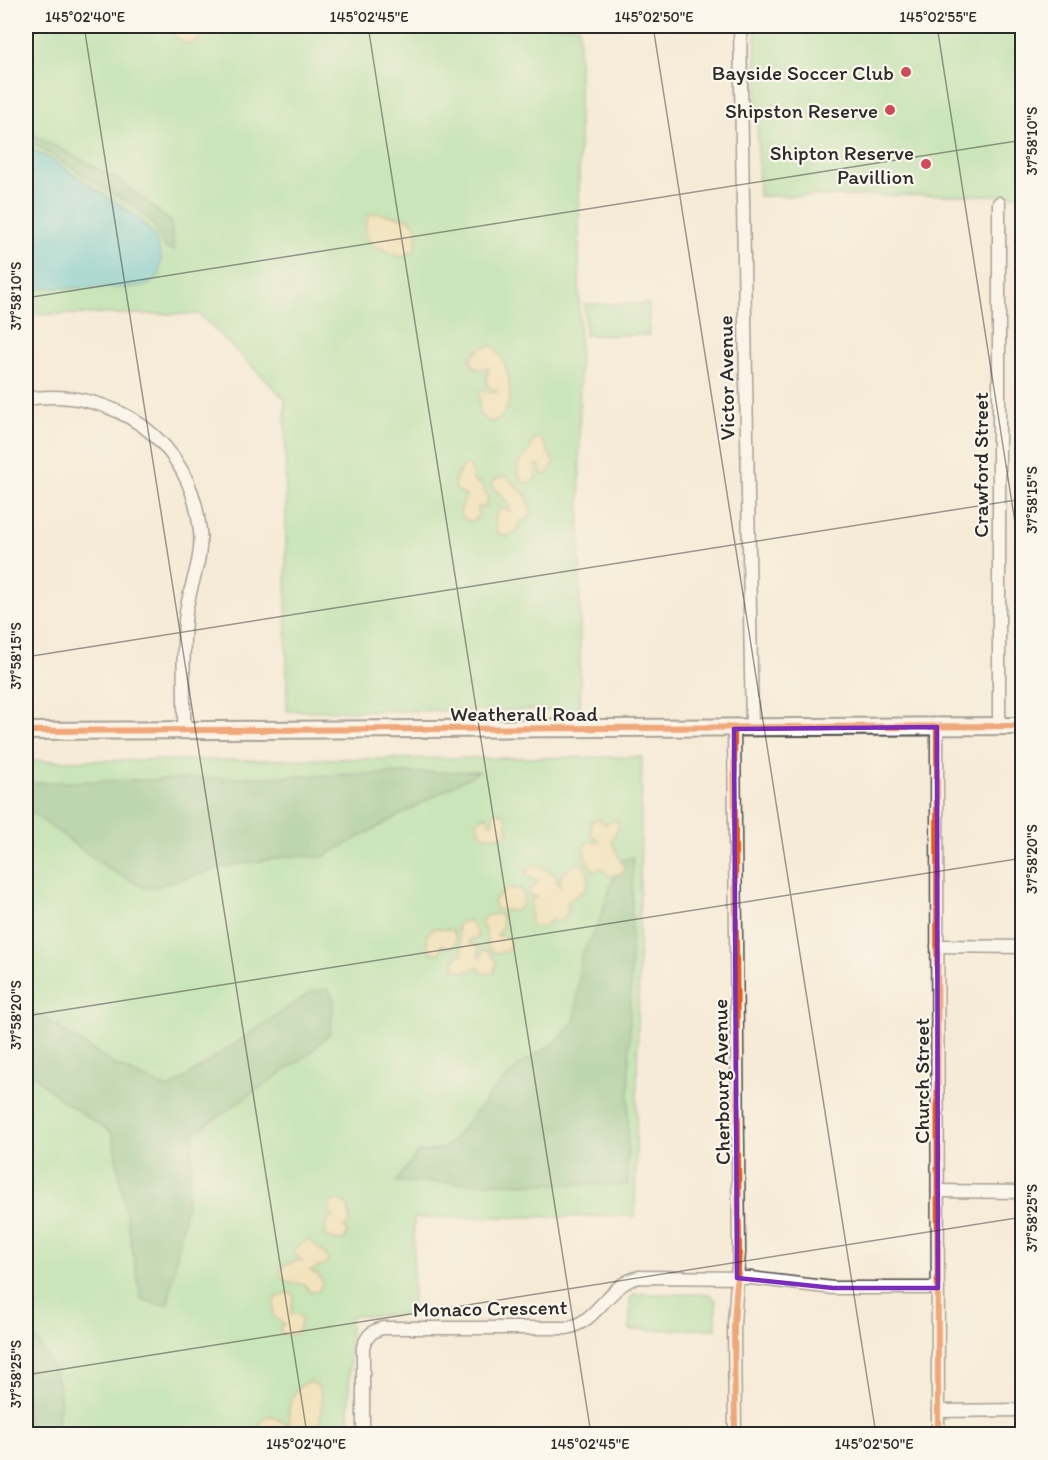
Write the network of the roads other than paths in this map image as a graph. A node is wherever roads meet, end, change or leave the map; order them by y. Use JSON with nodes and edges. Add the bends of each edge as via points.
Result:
{"nodes":[{"id":1,"x":740,"y":26,"type":"edge"},
{"id":2,"x":999,"y":203,"type":"dead end"},
{"id":3,"x":26,"y":399,"type":"edge"},
{"id":4,"x":999,"y":726,"type":"junction"},
{"id":5,"x":1023,"y":726,"type":"edge"},
{"id":6,"x":937,"y":727,"type":"junction"},
{"id":7,"x":734,"y":729,"type":"junction"},
{"id":8,"x":752,"y":729,"type":"junction"},
{"id":9,"x":26,"y":731,"type":"edge"},
{"id":10,"x":184,"y":731,"type":"junction"},
{"id":11,"x":937,"y":946,"type":"junction"},
{"id":12,"x":1023,"y":947,"type":"edge"},
{"id":13,"x":938,"y":1191,"type":"junction"},
{"id":14,"x":1023,"y":1192,"type":"edge"},
{"id":15,"x":737,"y":1278,"type":"junction"},
{"id":16,"x":938,"y":1288,"type":"junction"},
{"id":17,"x":1023,"y":1410,"type":"edge"},
{"id":18,"x":938,"y":1411,"type":"junction"},
{"id":19,"x":363,"y":1434,"type":"edge"},
{"id":20,"x":735,"y":1434,"type":"edge"},
{"id":21,"x":938,"y":1434,"type":"edge"}],
"edges":[{"from":1,"to":8,"type":"street","name":"Victor Avenue"},
{"from":2,"to":4,"type":"street","name":"Crawford Street"},
{"from":3,"to":10,"type":"street","via":[[71,397],[113,408],[153,435],[187,480],[197,512],[200,546],[186,613]]},
{"from":4,"to":5,"type":"street","name":"Weatherall Road"},
{"from":4,"to":6,"type":"street","name":"Weatherall Road"},
{"from":6,"to":8,"type":"street","name":"Weatherall Road"},
{"from":6,"to":11,"type":"street","name":"Church Street"},
{"from":7,"to":8,"type":"street","name":"Weatherall Road"},
{"from":7,"to":10,"type":"street","name":"Weatherall Road"},
{"from":7,"to":15,"type":"street","name":"Cherbourg Avenue"},
{"from":9,"to":10,"type":"street","name":"Weatherall Road"},
{"from":11,"to":12,"type":"street"},
{"from":11,"to":13,"type":"street","name":"Church Street"},
{"from":13,"to":14,"type":"street"},
{"from":13,"to":16,"type":"street","name":"Church Street"},
{"from":15,"to":16,"type":"street","name":"Monaco Crescent","via":[[833,1288]]},
{"from":15,"to":19,"type":"street","name":"Monaco Crescent","via":[[628,1280],[584,1321],[567,1328],[373,1330],[363,1347]]},
{"from":15,"to":20,"type":"street","name":"Cherbourg Avenue"},
{"from":16,"to":18,"type":"street","name":"Church Street"},
{"from":17,"to":18,"type":"street"},
{"from":18,"to":21,"type":"street","name":"Church Street"}]}
